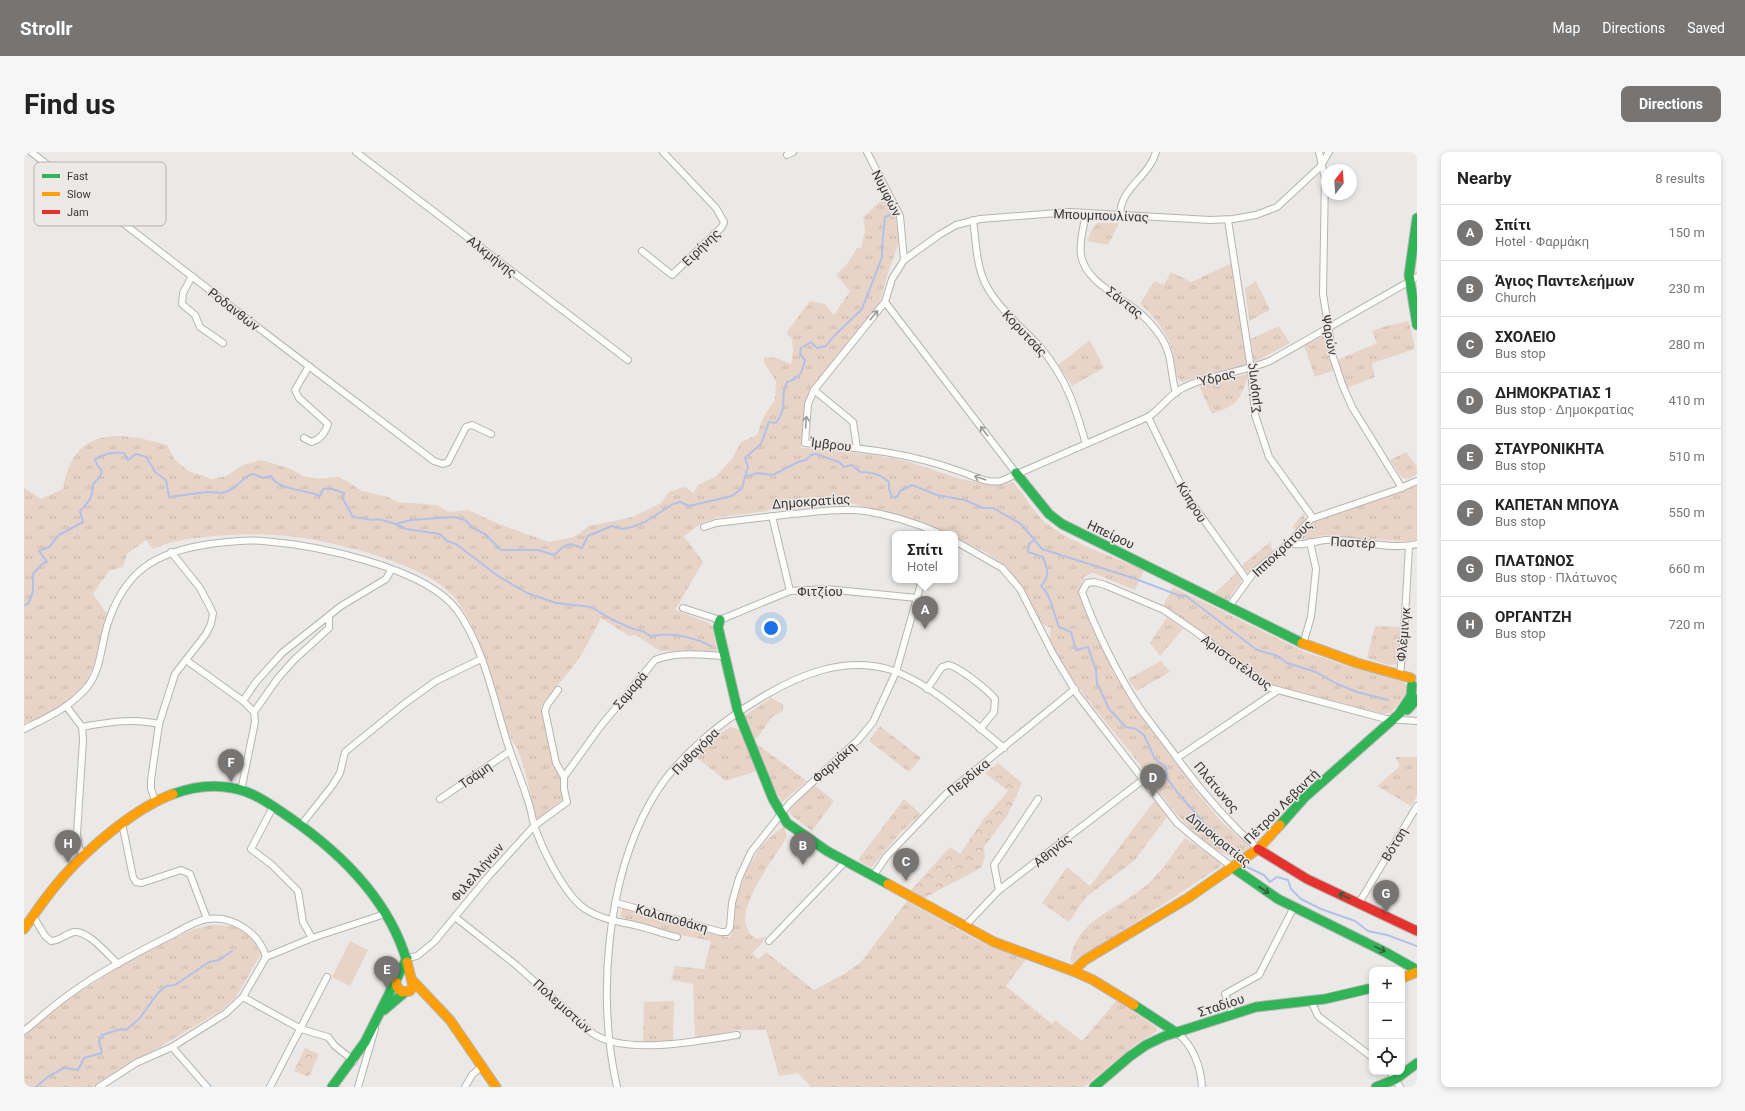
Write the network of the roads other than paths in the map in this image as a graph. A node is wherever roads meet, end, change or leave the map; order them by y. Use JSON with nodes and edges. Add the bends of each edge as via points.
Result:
{"nodes":[{"id":1,"x":31,"y":152,"type":"edge"},
{"id":2,"x":356,"y":152,"type":"edge"},
{"id":3,"x":663,"y":152,"type":"edge"},
{"id":4,"x":793,"y":152,"type":"edge"},
{"id":5,"x":867,"y":152,"type":"edge"},
{"id":6,"x":1319,"y":152,"type":"edge"},
{"id":7,"x":1329,"y":152,"type":"edge"},
{"id":8,"x":1155,"y":153,"type":"edge"},
{"id":9,"x":787,"y":155,"type":"dead end"},
{"id":10,"x":44,"y":162,"type":"edge"},
{"id":11,"x":1322,"y":164,"type":"joint"},
{"id":12,"x":1321,"y":165,"type":"edge"},
{"id":13,"x":1325,"y":200,"type":"edge"},
{"id":14,"x":1086,"y":213,"type":"junction"},
{"id":15,"x":1120,"y":215,"type":"junction"},
{"id":16,"x":1417,"y":218,"type":"edge"},
{"id":17,"x":973,"y":220,"type":"junction"},
{"id":18,"x":1228,"y":220,"type":"junction"},
{"id":19,"x":127,"y":226,"type":"edge"},
{"id":20,"x":642,"y":251,"type":"dead end"},
{"id":21,"x":904,"y":260,"type":"junction"},
{"id":22,"x":192,"y":276,"type":"junction"},
{"id":23,"x":1413,"y":279,"type":"edge"},
{"id":24,"x":885,"y":302,"type":"junction"},
{"id":25,"x":1417,"y":325,"type":"edge"},
{"id":26,"x":1327,"y":328,"type":"junction"},
{"id":27,"x":223,"y":343,"type":"dead end"},
{"id":28,"x":628,"y":360,"type":"dead end"},
{"id":29,"x":309,"y":366,"type":"junction"},
{"id":30,"x":1251,"y":369,"type":"junction"},
{"id":31,"x":814,"y":390,"type":"junction"},
{"id":32,"x":1176,"y":393,"type":"junction"},
{"id":33,"x":1148,"y":417,"type":"junction"},
{"id":34,"x":491,"y":434,"type":"dead end"},
{"id":35,"x":304,"y":438,"type":"dead end"},
{"id":36,"x":1086,"y":444,"type":"junction"},
{"id":37,"x":857,"y":448,"type":"junction"},
{"id":38,"x":1016,"y":473,"type":"junction"},
{"id":39,"x":1417,"y":481,"type":"edge"},
{"id":40,"x":1402,"y":488,"type":"junction"},
{"id":41,"x":772,"y":516,"type":"junction"},
{"id":42,"x":1313,"y":518,"type":"junction"},
{"id":43,"x":704,"y":527,"type":"dead end"},
{"id":44,"x":933,"y":531,"type":"edge"},
{"id":45,"x":1310,"y":542,"type":"junction"},
{"id":46,"x":958,"y":543,"type":"edge"},
{"id":47,"x":1289,"y":543,"type":"junction"},
{"id":48,"x":1417,"y":544,"type":"edge"},
{"id":49,"x":1409,"y":546,"type":"junction"},
{"id":50,"x":171,"y":552,"type":"junction"},
{"id":51,"x":391,"y":570,"type":"junction"},
{"id":52,"x":1248,"y":580,"type":"junction"},
{"id":53,"x":1089,"y":582,"type":"joint"},
{"id":54,"x":921,"y":583,"type":"edge"},
{"id":55,"x":790,"y":591,"type":"junction"},
{"id":56,"x":916,"y":598,"type":"junction"},
{"id":57,"x":683,"y":608,"type":"dead end"},
{"id":58,"x":1228,"y":608,"type":"junction"},
{"id":59,"x":329,"y":616,"type":"junction"},
{"id":60,"x":720,"y":620,"type":"junction"},
{"id":61,"x":1304,"y":644,"type":"junction"},
{"id":62,"x":724,"y":656,"type":"junction"},
{"id":63,"x":481,"y":659,"type":"junction"},
{"id":64,"x":186,"y":660,"type":"junction"},
{"id":65,"x":896,"y":672,"type":"junction"},
{"id":66,"x":1400,"y":675,"type":"junction"},
{"id":67,"x":1414,"y":681,"type":"edge"},
{"id":68,"x":927,"y":689,"type":"junction"},
{"id":69,"x":1075,"y":689,"type":"junction"},
{"id":70,"x":558,"y":690,"type":"dead end"},
{"id":71,"x":1277,"y":691,"type":"junction"},
{"id":72,"x":1417,"y":699,"type":"edge"},
{"id":73,"x":243,"y":701,"type":"junction"},
{"id":74,"x":67,"y":707,"type":"junction"},
{"id":75,"x":254,"y":712,"type":"junction"},
{"id":76,"x":738,"y":712,"type":"junction"},
{"id":77,"x":1396,"y":717,"type":"junction"},
{"id":78,"x":1417,"y":721,"type":"edge"},
{"id":79,"x":159,"y":724,"type":"junction"},
{"id":80,"x":82,"y":726,"type":"junction"},
{"id":81,"x":24,"y":729,"type":"edge"},
{"id":82,"x":980,"y":729,"type":"junction"},
{"id":83,"x":1004,"y":748,"type":"junction"},
{"id":84,"x":510,"y":751,"type":"junction"},
{"id":85,"x":1177,"y":758,"type":"junction"},
{"id":86,"x":564,"y":777,"type":"junction"},
{"id":87,"x":1144,"y":780,"type":"junction"},
{"id":88,"x":241,"y":791,"type":"junction"},
{"id":89,"x":440,"y":799,"type":"dead end"},
{"id":90,"x":1038,"y":799,"type":"dead end"},
{"id":91,"x":155,"y":800,"type":"junction"},
{"id":92,"x":1417,"y":806,"type":"edge"},
{"id":93,"x":273,"y":807,"type":"junction"},
{"id":94,"x":781,"y":815,"type":"junction"},
{"id":95,"x":1410,"y":818,"type":"junction"},
{"id":96,"x":1417,"y":820,"type":"edge"},
{"id":97,"x":122,"y":823,"type":"junction"},
{"id":98,"x":301,"y":825,"type":"junction"},
{"id":99,"x":534,"y":826,"type":"junction"},
{"id":100,"x":1258,"y":849,"type":"junction"},
{"id":101,"x":83,"y":855,"type":"junction"},
{"id":102,"x":846,"y":861,"type":"junction"},
{"id":103,"x":1232,"y":867,"type":"junction"},
{"id":104,"x":873,"y":876,"type":"junction"},
{"id":105,"x":999,"y":890,"type":"junction"},
{"id":106,"x":617,"y":903,"type":"junction"},
{"id":107,"x":1360,"y":903,"type":"junction"},
{"id":108,"x":1294,"y":907,"type":"junction"},
{"id":109,"x":385,"y":914,"type":"junction"},
{"id":110,"x":33,"y":916,"type":"junction"},
{"id":111,"x":455,"y":917,"type":"junction"},
{"id":112,"x":207,"y":919,"type":"junction"},
{"id":113,"x":613,"y":921,"type":"junction"},
{"id":114,"x":965,"y":926,"type":"junction"},
{"id":115,"x":24,"y":929,"type":"edge"},
{"id":116,"x":1417,"y":931,"type":"edge"},
{"id":117,"x":727,"y":932,"type":"joint"},
{"id":118,"x":677,"y":937,"type":"dead end"},
{"id":119,"x":312,"y":938,"type":"junction"},
{"id":120,"x":768,"y":941,"type":"dead end"},
{"id":121,"x":266,"y":957,"type":"junction"},
{"id":122,"x":407,"y":958,"type":"junction"},
{"id":123,"x":1403,"y":962,"type":"junction"},
{"id":124,"x":118,"y":964,"type":"junction"},
{"id":125,"x":1405,"y":967,"type":"edge"},
{"id":126,"x":1073,"y":971,"type":"junction"},
{"id":127,"x":1417,"y":971,"type":"edge"},
{"id":128,"x":327,"y":977,"type":"dead end"},
{"id":129,"x":1405,"y":977,"type":"edge"},
{"id":130,"x":1417,"y":978,"type":"edge"},
{"id":131,"x":398,"y":979,"type":"junction"},
{"id":132,"x":1405,"y":979,"type":"edge"},
{"id":133,"x":413,"y":980,"type":"junction"},
{"id":134,"x":1369,"y":989,"type":"edge"},
{"id":135,"x":406,"y":992,"type":"junction"},
{"id":136,"x":243,"y":997,"type":"junction"},
{"id":137,"x":431,"y":1002,"type":"junction"},
{"id":138,"x":1310,"y":1002,"type":"junction"},
{"id":139,"x":1233,"y":1014,"type":"junction"},
{"id":140,"x":380,"y":1016,"type":"junction"},
{"id":141,"x":301,"y":1029,"type":"junction"},
{"id":142,"x":24,"y":1031,"type":"edge"},
{"id":143,"x":1177,"y":1033,"type":"junction"},
{"id":144,"x":737,"y":1035,"type":"dead end"},
{"id":145,"x":610,"y":1041,"type":"junction"},
{"id":146,"x":172,"y":1046,"type":"junction"},
{"id":147,"x":1369,"y":1055,"type":"edge"},
{"id":148,"x":354,"y":1060,"type":"junction"},
{"id":149,"x":1417,"y":1063,"type":"edge"},
{"id":150,"x":482,"y":1066,"type":"junction"},
{"id":151,"x":1395,"y":1079,"type":"edge"},
{"id":152,"x":99,"y":1087,"type":"edge"},
{"id":153,"x":207,"y":1087,"type":"edge"},
{"id":154,"x":270,"y":1087,"type":"edge"},
{"id":155,"x":332,"y":1087,"type":"edge"},
{"id":156,"x":358,"y":1087,"type":"edge"},
{"id":157,"x":465,"y":1087,"type":"edge"},
{"id":158,"x":496,"y":1087,"type":"edge"},
{"id":159,"x":617,"y":1087,"type":"edge"},
{"id":160,"x":1094,"y":1087,"type":"edge"},
{"id":161,"x":1202,"y":1087,"type":"edge"},
{"id":162,"x":1376,"y":1087,"type":"edge"}],
"edges":[{"from":1,"to":10,"type":"street","name":"Ροδανθών"},
{"from":2,"to":28,"type":"street","name":"Αλκμήνης"},
{"from":3,"to":20,"type":"street","name":"Ειρήνης","via":[[716,208],[724,222],[722,227],[672,275]]},
{"from":4,"to":9,"type":"street"},
{"from":5,"to":21,"type":"street","name":"Νυμφών","via":[[899,212]]},
{"from":6,"to":11,"type":"street","name":"Ψαρών"},
{"from":7,"to":11,"type":"street","name":"Μπουμπουλίνας"},
{"from":8,"to":15,"type":"street","via":[[1150,167],[1121,201]]},
{"from":12,"to":18,"type":"street","name":"Μπουμπουλίνας","via":[[1277,208],[1256,216]]},
{"from":13,"to":26,"type":"street","name":"Ψαρών","via":[[1323,289]]},
{"from":14,"to":15,"type":"street","name":"Μπουμπουλίνας"},
{"from":14,"to":17,"type":"street","name":"Μπουμπουλίνας"},
{"from":14,"to":32,"type":"street","name":"Σάντας","via":[[1081,246],[1084,264],[1099,282],[1142,314],[1161,336],[1170,356]]},
{"from":15,"to":18,"type":"street","name":"Μπουμπουλίνας"},
{"from":16,"to":23,"type":"street","via":[[1410,259]]},
{"from":17,"to":21,"type":"street","name":"Μπουμπουλίνας","via":[[948,230]]},
{"from":17,"to":36,"type":"street","name":"Κορυτσάς","via":[[980,266],[987,286],[1001,307],[1056,368],[1070,392]]},
{"from":18,"to":30,"type":"street","name":"Σμύρνης"},
{"from":19,"to":22,"type":"street","name":"Ροδανθών"},
{"from":21,"to":24,"type":"street","name":"Μπουμπουλίνας","via":[[892,280]]},
{"from":22,"to":27,"type":"street","via":[[183,293],[182,304],[195,315],[200,327]]},
{"from":22,"to":29,"type":"street","name":"Ροδανθών"},
{"from":23,"to":25,"type":"street"},
{"from":23,"to":26,"type":"street","name":"Ύδρας"},
{"from":31,"to":24,"type":"street","name":"Ίμβρου","one_way":true},
{"from":38,"to":24,"type":"street","name":"Ηπείρου","one_way":true},
{"from":26,"to":30,"type":"street","name":"Ύδρας"},
{"from":26,"to":40,"type":"street","name":"Ψαρών","via":[[1336,367],[1347,397]]},
{"from":29,"to":34,"type":"street","name":"Ροδανθών","via":[[438,463],[446,464],[450,460],[466,427],[472,425]]},
{"from":29,"to":35,"type":"street","via":[[295,390],[299,398],[328,424],[326,431],[317,441],[311,442]]},
{"from":30,"to":32,"type":"street","name":"Ύδρας","via":[[1199,381]]},
{"from":30,"to":42,"type":"street","name":"Σμύρνης","via":[[1254,408],[1268,453]]},
{"from":31,"to":37,"type":"street","via":[[853,422]]},
{"from":37,"to":31,"type":"street","name":"Ίμβρου","one_way":true,"via":[[805,443],[808,404]]},
{"from":32,"to":33,"type":"street","name":"Ύδρας"},
{"from":33,"to":36,"type":"street","name":"Ύδρας"},
{"from":33,"to":52,"type":"street","name":"Κύπρου","via":[[1186,495]]},
{"from":36,"to":38,"type":"street","name":"Ύδρας"},
{"from":38,"to":37,"type":"street","name":"Ίμβρου","one_way":true,"via":[[1001,481],[991,481],[908,456]]},
{"from":38,"to":58,"type":"street","name":"Ηπείρου","via":[[1049,514],[1062,524]]},
{"from":39,"to":40,"type":"street","name":"Ιπποκράτους"},
{"from":40,"to":42,"type":"street","name":"Ιπποκράτους"},
{"from":41,"to":43,"type":"street","name":"Δημοκρατίας","via":[[716,522]]},
{"from":41,"to":44,"type":"street","name":"Δημοκρατίας","via":[[833,510],[863,511],[894,516]]},
{"from":41,"to":55,"type":"street"},
{"from":42,"to":47,"type":"street","name":"Ιπποκράτους"},
{"from":45,"to":47,"type":"street","name":"Παστέρ"},
{"from":45,"to":49,"type":"street","name":"Παστέρ","via":[[1337,540]]},
{"from":45,"to":61,"type":"street","via":[[1316,569],[1311,617]]},
{"from":46,"to":69,"type":"street","name":"Δημοκρατίας","via":[[1002,568],[1020,589],[1047,644]]},
{"from":47,"to":52,"type":"street","name":"Ιπποκράτους"},
{"from":48,"to":49,"type":"street","name":"Παστέρ"},
{"from":49,"to":66,"type":"street","name":"Φλέμινγκ"},
{"from":50,"to":51,"type":"street","via":[[225,542],[257,540],[292,543],[326,550]]},
{"from":50,"to":64,"type":"street","via":[[200,588],[213,613],[206,634]]},
{"from":50,"to":74,"type":"street","via":[[159,556],[141,569],[127,585],[115,605],[107,626],[96,670],[89,684]]},
{"from":51,"to":59,"type":"street","via":[[386,579]]},
{"from":51,"to":63,"type":"street","via":[[428,585],[442,595],[456,609]]},
{"from":52,"to":58,"type":"street","name":"Ιπποκράτους"},
{"from":53,"to":71,"type":"street","name":"Αριστοτέλους","via":[[1098,582],[1164,610],[1263,684]]},
{"from":53,"to":85,"type":"street","name":"Πλάτωνος","via":[[1082,592],[1101,636],[1138,705]]},
{"from":54,"to":56,"type":"street","name":"Φαρμάκη"},
{"from":55,"to":56,"type":"street","name":"Φιτζίου","via":[[826,589]]},
{"from":55,"to":60,"type":"street","name":"Φιτζίου"},
{"from":56,"to":65,"type":"street","name":"Φαρμάκη"},
{"from":57,"to":60,"type":"street"},
{"from":58,"to":61,"type":"street","name":"Ηπείρου"},
{"from":59,"to":73,"type":"street","via":[[275,660]]},
{"from":59,"to":75,"type":"street","via":[[329,628],[294,660]]},
{"from":60,"to":62,"type":"street","via":[[718,627]]},
{"from":61,"to":66,"type":"street","name":"Ηπείρου"},
{"from":62,"to":76,"type":"street"},
{"from":62,"to":86,"type":"street","name":"Σαμαρά","via":[[680,654],[655,660],[600,727]]},
{"from":63,"to":84,"type":"street"},
{"from":63,"to":98,"type":"street","via":[[436,681],[345,752],[340,773]]},
{"from":64,"to":73,"type":"street"},
{"from":64,"to":79,"type":"street","via":[[175,674]]},
{"from":65,"to":68,"type":"street","name":"Πυθαγόρα"},
{"from":65,"to":76,"type":"street","name":"Πυθαγόρα","via":[[866,665],[819,670],[781,686]]},
{"from":65,"to":94,"type":"street","name":"Φαρμάκη","via":[[866,732],[793,800]]},
{"from":66,"to":67,"type":"street","name":"Ηπείρου"},
{"from":67,"to":77,"type":"street","name":"Πέτρου Λεβαντή","via":[[1411,696]]},
{"from":68,"to":82,"type":"street","name":"Πυθαγόρα"},
{"from":68,"to":82,"type":"street","via":[[942,667],[948,665],[991,694],[996,706]]},
{"from":69,"to":83,"type":"street","name":"Περδίκα"},
{"from":69,"to":87,"type":"street","name":"Δημοκρατίας"},
{"from":70,"to":86,"type":"street","via":[[545,711],[556,763]]},
{"from":71,"to":77,"type":"street","name":"Αριστοτέλους"},
{"from":71,"to":85,"type":"street"},
{"from":72,"to":77,"type":"street","name":"Πέτρου Λεβαντή"},
{"from":73,"to":75,"type":"street"},
{"from":74,"to":80,"type":"street"},
{"from":74,"to":81,"type":"street"},
{"from":75,"to":88,"type":"street","via":[[255,722]]},
{"from":76,"to":94,"type":"street"},
{"from":76,"to":106,"type":"street","name":"Πυθαγόρα","via":[[679,764],[652,800],[625,861]]},
{"from":77,"to":78,"type":"street","name":"Αριστοτέλους"},
{"from":77,"to":100,"type":"street","name":"Πέτρου Λεβαντή","via":[[1304,798]]},
{"from":79,"to":80,"type":"street","via":[[147,721],[115,721]]},
{"from":79,"to":91,"type":"street","via":[[151,786]]},
{"from":80,"to":101,"type":"street","via":[[77,834]]},
{"from":82,"to":83,"type":"street","name":"Πυθαγόρα"},
{"from":83,"to":104,"type":"street","name":"Περδίκα","via":[[946,794],[886,857]]},
{"from":84,"to":89,"type":"street","name":"Τσάμη"},
{"from":84,"to":99,"type":"street"},
{"from":85,"to":100,"type":"street","name":"Πλάτωνος","via":[[1238,831]]},
{"from":86,"to":99,"type":"street","name":"Φιλελλήνων","via":[[567,802]]},
{"from":87,"to":103,"type":"street","name":"Δημοκρατίας","via":[[1177,823]]},
{"from":87,"to":105,"type":"street","name":"Αθηνάς"},
{"from":88,"to":91,"type":"street","via":[[226,787],[204,787]]},
{"from":88,"to":93,"type":"street"},
{"from":90,"to":105,"type":"street","via":[[994,865]]},
{"from":91,"to":97,"type":"street"},
{"from":92,"to":95,"type":"street","name":"Βότση"},
{"from":93,"to":98,"type":"street"},
{"from":93,"to":119,"type":"street","via":[[252,849],[298,891],[303,922]]},
{"from":94,"to":102,"type":"street","via":[[786,823],[799,833]]},
{"from":94,"to":117,"type":"street","name":"Φαρμάκη","via":[[751,852],[739,878],[732,903],[730,928]]},
{"from":95,"to":96,"type":"street"},
{"from":95,"to":107,"type":"street","name":"Βότση"},
{"from":97,"to":101,"type":"street"},
{"from":97,"to":112,"type":"street","via":[[136,882],[142,883],[181,870],[186,871],[190,874]]},
{"from":98,"to":109,"type":"street","via":[[351,868],[378,901]]},
{"from":99,"to":111,"type":"street","name":"Φιλελλήνων"},
{"from":99,"to":113,"type":"street","via":[[554,868],[580,905]]},
{"from":100,"to":103,"type":"street","name":"Πέτρου Λεβαντή"},
{"from":107,"to":100,"type":"street","name":"Πλάτωνος","one_way":true,"via":[[1307,879]]},
{"from":101,"to":110,"type":"street"},
{"from":102,"to":104,"type":"street"},
{"from":102,"to":120,"type":"street"},
{"from":103,"to":108,"type":"street","name":"Δημοκρατίας","one_way":true,"via":[[1262,889]]},
{"from":103,"to":126,"type":"street","name":"Πέτρου Λεβαντή","via":[[1188,898],[1085,960]]},
{"from":104,"to":114,"type":"street"},
{"from":105,"to":114,"type":"street","name":"Αθηνάς"},
{"from":106,"to":113,"type":"street","name":"Πυθαγόρα"},
{"from":106,"to":117,"type":"street","name":"Καλαποθάκη"},
{"from":107,"to":116,"type":"street","name":"Πλάτωνος"},
{"from":108,"to":123,"type":"street","name":"Δημοκρατίας","one_way":true},
{"from":108,"to":139,"type":"street","via":[[1259,975],[1225,994]]},
{"from":109,"to":119,"type":"street"},
{"from":109,"to":122,"type":"street"},
{"from":110,"to":115,"type":"street"},
{"from":110,"to":124,"type":"street","via":[[51,941],[57,941],[71,933],[87,935]]},
{"from":111,"to":122,"type":"street","name":"Φιλελλήνων","via":[[429,946],[417,956]]},
{"from":111,"to":145,"type":"street","name":"Πολεμιστών","via":[[516,965],[592,1033]]},
{"from":112,"to":121,"type":"street","via":[[231,921],[241,926],[258,940]]},
{"from":112,"to":124,"type":"street","via":[[141,950]]},
{"from":113,"to":118,"type":"street"},
{"from":113,"to":145,"type":"street","name":"Πυθαγόρα","via":[[608,970]]},
{"from":114,"to":126,"type":"street","via":[[994,942]]},
{"from":119,"to":121,"type":"street"},
{"from":121,"to":136,"type":"street"},
{"from":122,"to":131,"type":"street"},
{"from":122,"to":133,"type":"street"},
{"from":123,"to":125,"type":"street"},
{"from":123,"to":127,"type":"street","name":"Δημοκρατίας"},
{"from":124,"to":142,"type":"street","via":[[74,990]]},
{"from":126,"to":143,"type":"street","via":[[1116,993]]},
{"from":127,"to":129,"type":"street"},
{"from":128,"to":141,"type":"street"},
{"from":130,"to":132,"type":"street"},
{"from":131,"to":133,"type":"street","via":[[407,975]]},
{"from":131,"to":135,"type":"street","via":[[398,989]]},
{"from":131,"to":140,"type":"street"},
{"from":133,"to":135,"type":"street","via":[[412,989]]},
{"from":133,"to":137,"type":"street"},
{"from":134,"to":138,"type":"street","name":"Σταδίου"},
{"from":135,"to":137,"type":"street"},
{"from":135,"to":140,"type":"street"},
{"from":136,"to":141,"type":"street"},
{"from":136,"to":146,"type":"street","via":[[226,1013]]},
{"from":137,"to":150,"type":"street","via":[[450,1020]]},
{"from":138,"to":139,"type":"street","name":"Σταδίου","via":[[1263,1006]]},
{"from":138,"to":147,"type":"street","via":[[1318,1016]]},
{"from":139,"to":143,"type":"street","name":"Σταδίου"},
{"from":140,"to":148,"type":"street"},
{"from":140,"to":156,"type":"street"},
{"from":141,"to":148,"type":"street","via":[[328,1037],[335,1046]]},
{"from":141,"to":154,"type":"street"},
{"from":143,"to":160,"type":"street","name":"Σταδίου","via":[[1160,1038],[1140,1049]]},
{"from":143,"to":161,"type":"street","via":[[1186,1041],[1196,1060]]},
{"from":144,"to":145,"type":"street","name":"Πολεμιστών","via":[[667,1046]]},
{"from":145,"to":159,"type":"street","name":"Πυθαγόρα"},
{"from":146,"to":152,"type":"street","via":[[136,1063]]},
{"from":146,"to":153,"type":"street"},
{"from":148,"to":155,"type":"street"},
{"from":149,"to":151,"type":"street"},
{"from":150,"to":157,"type":"street","via":[[472,1075]]},
{"from":150,"to":158,"type":"street"},
{"from":151,"to":162,"type":"street"}]}
